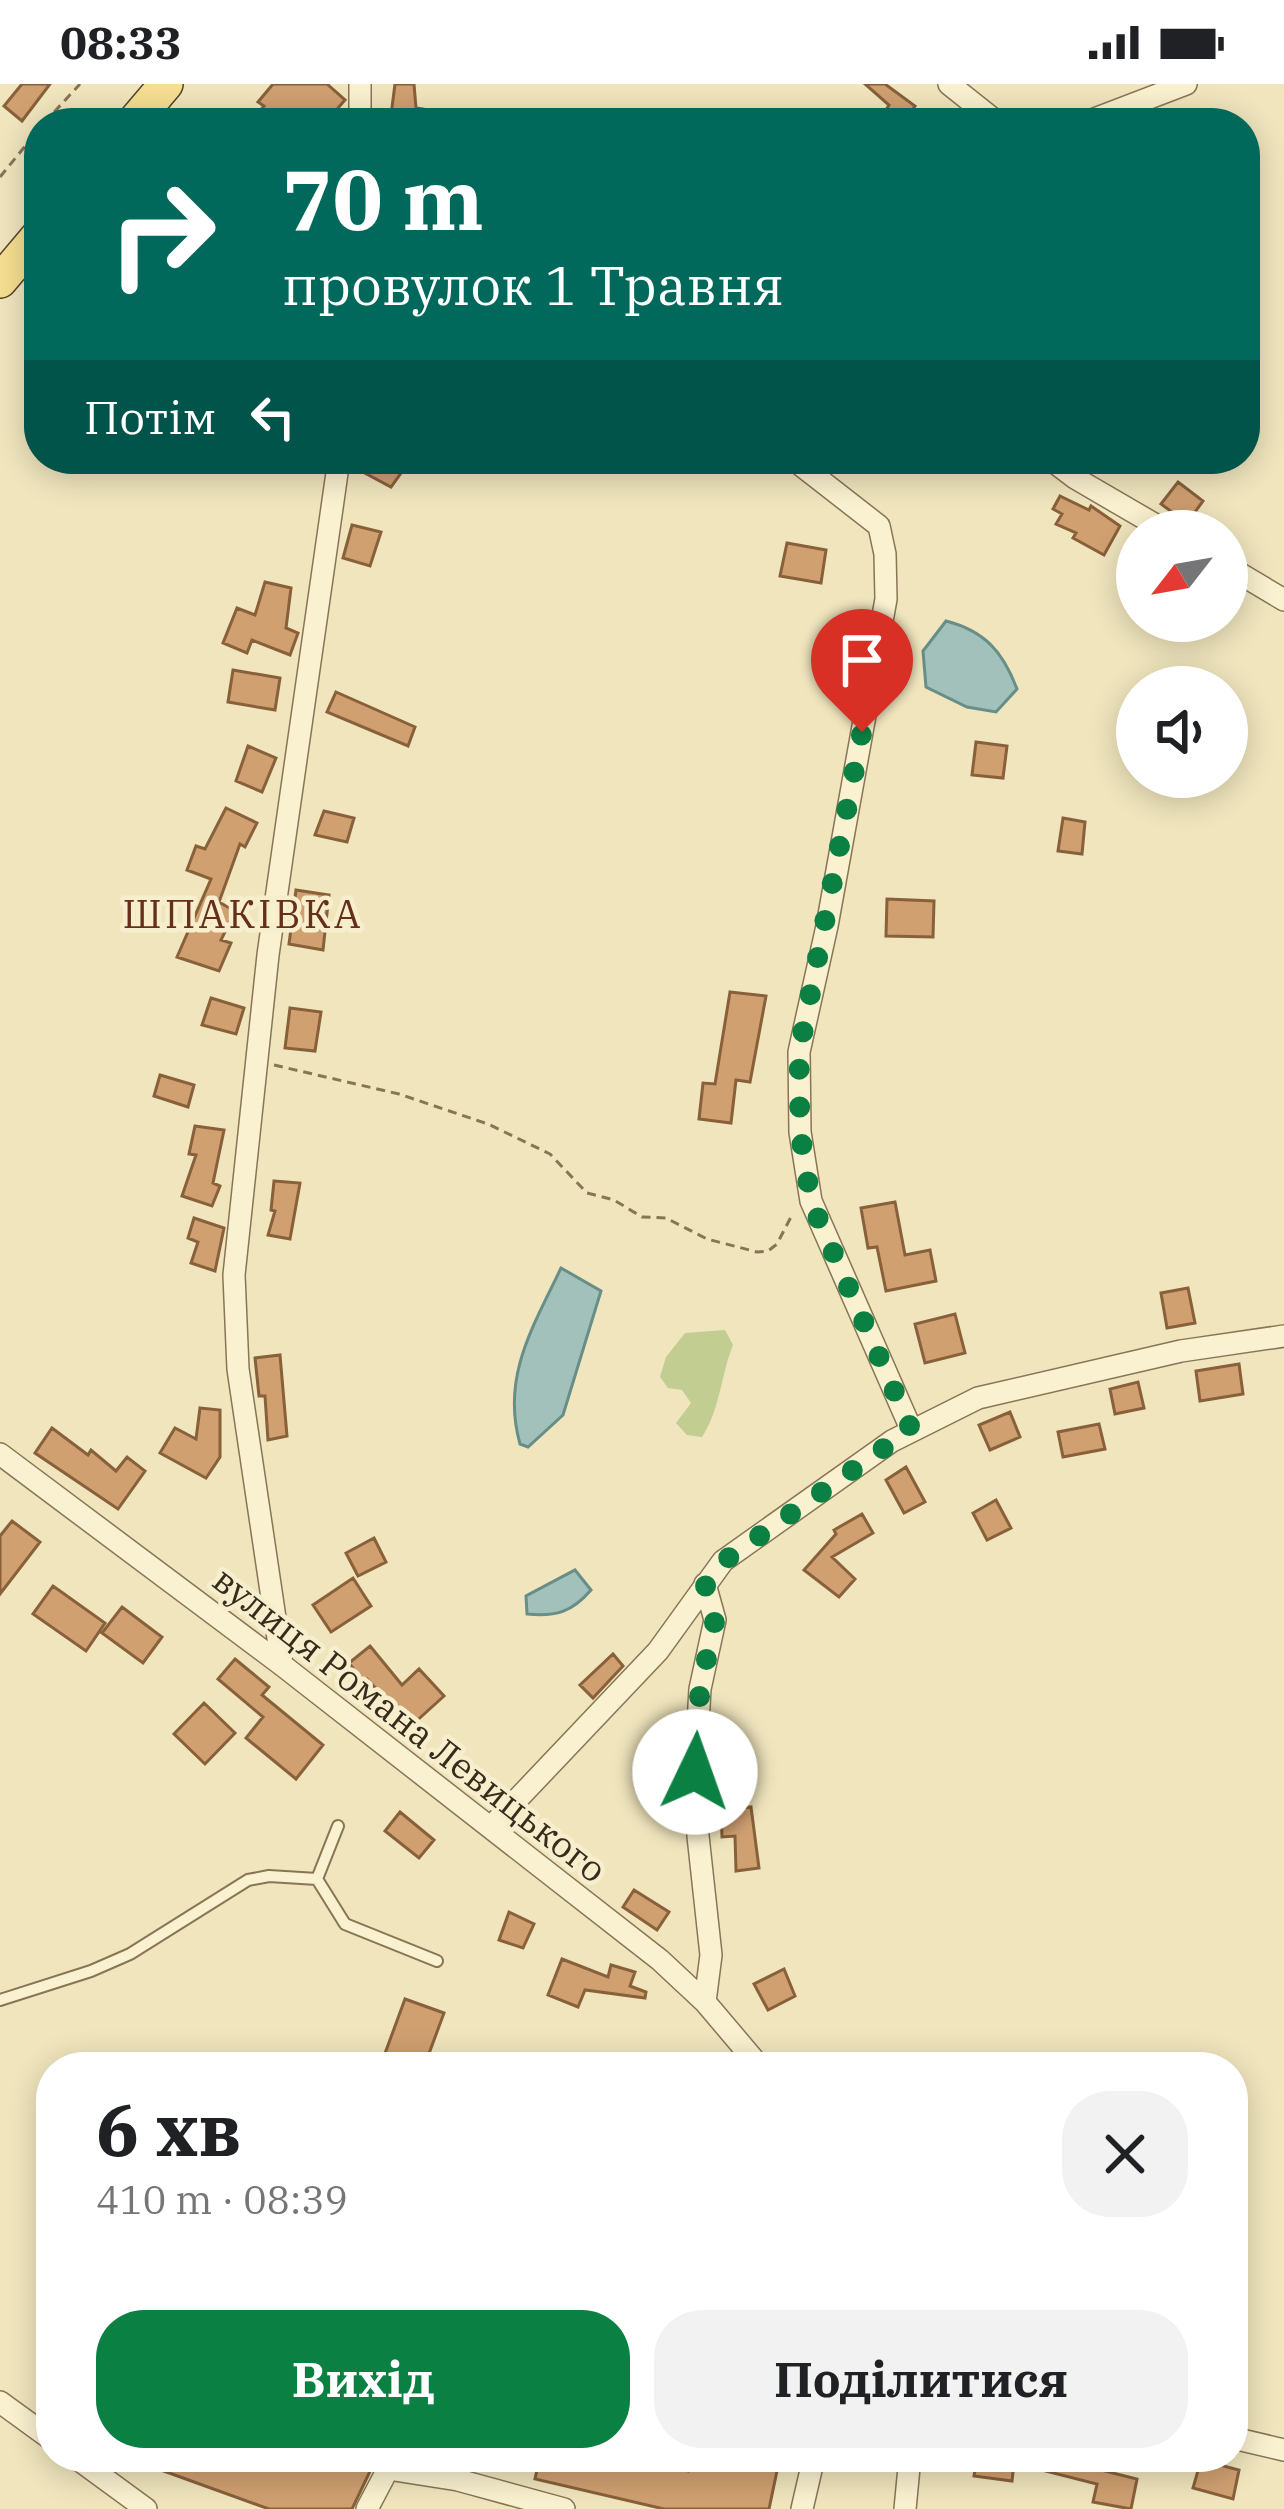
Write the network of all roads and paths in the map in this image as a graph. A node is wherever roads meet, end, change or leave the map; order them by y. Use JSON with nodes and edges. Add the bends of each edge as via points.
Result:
{"nodes":[{"id":1,"x":80,"y":84,"type":"edge"},
{"id":2,"x":166,"y":84,"type":"edge"},
{"id":3,"x":949,"y":84,"type":"edge"},
{"id":4,"x":1186,"y":84,"type":"edge"},
{"id":5,"x":1162,"y":89,"type":"edge"},
{"id":6,"x":58,"y":108,"type":"edge"},
{"id":7,"x":146,"y":108,"type":"edge"},
{"id":8,"x":979,"y":108,"type":"edge"},
{"id":9,"x":1118,"y":108,"type":"edge"},
{"id":10,"x":24,"y":147,"type":"edge"},
{"id":11,"x":0,"y":177,"type":"edge"},
{"id":12,"x":24,"y":253,"type":"edge"},
{"id":13,"x":0,"y":281,"type":"edge"},
{"id":14,"x":336,"y":474,"type":"edge"},
{"id":15,"x":812,"y":474,"type":"edge"},
{"id":16,"x":1070,"y":474,"type":"edge"},
{"id":17,"x":1130,"y":510,"type":"edge"},
{"id":18,"x":1248,"y":579,"type":"edge"},
{"id":19,"x":1284,"y":600,"type":"edge"},
{"id":20,"x":255,"y":1060,"type":"junction"},
{"id":21,"x":811,"y":1202,"type":"junction"},
{"id":22,"x":1284,"y":1336,"type":"edge"},
{"id":23,"x":911,"y":1429,"type":"junction"},
{"id":24,"x":0,"y":1454,"type":"edge"},
{"id":25,"x":705,"y":1584,"type":"junction"},
{"id":26,"x":282,"y":1665,"type":"junction"},
{"id":27,"x":338,"y":1826,"type":"dead end"},
{"id":28,"x":491,"y":1827,"type":"junction"},
{"id":29,"x":317,"y":1879,"type":"junction"},
{"id":30,"x":437,"y":1961,"type":"dead end"},
{"id":31,"x":0,"y":2000,"type":"edge"},
{"id":32,"x":705,"y":2002,"type":"junction"},
{"id":33,"x":747,"y":2052,"type":"edge"},
{"id":34,"x":0,"y":2402,"type":"edge"},
{"id":35,"x":36,"y":2428,"type":"edge"},
{"id":36,"x":1248,"y":2442,"type":"edge"},
{"id":37,"x":1284,"y":2450,"type":"edge"},
{"id":38,"x":96,"y":2472,"type":"edge"},
{"id":39,"x":384,"y":2472,"type":"edge"},
{"id":40,"x":425,"y":2472,"type":"edge"},
{"id":41,"x":811,"y":2472,"type":"edge"},
{"id":42,"x":909,"y":2472,"type":"edge"},
{"id":43,"x":146,"y":2509,"type":"edge"},
{"id":44,"x":368,"y":2509,"type":"edge"},
{"id":45,"x":564,"y":2509,"type":"edge"},
{"id":46,"x":802,"y":2509,"type":"edge"},
{"id":47,"x":905,"y":2509,"type":"edge"}],
"edges":[{"from":1,"to":6,"type":"path"},
{"from":2,"to":7,"type":"main road"},
{"from":3,"to":8,"type":"street"},
{"from":4,"to":5,"type":"street"},
{"from":5,"to":9,"type":"street"},
{"from":10,"to":11,"type":"path"},
{"from":12,"to":13,"type":"main road"},
{"from":14,"to":20,"type":"street"},
{"from":15,"to":21,"type":"street","via":[[879,526],[886,599],[799,1052]]},
{"from":16,"to":17,"type":"street"},
{"from":18,"to":19,"type":"street"},
{"from":20,"to":21,"type":"path","via":[[488,1124],[550,1154],[587,1192],[748,1250],[772,1248],[794,1212]]},
{"from":20,"to":26,"type":"street","via":[[233,1326]]},
{"from":21,"to":23,"type":"street"},
{"from":22,"to":23,"type":"street","via":[[998,1393]]},
{"from":23,"to":25,"type":"street","via":[[724,1561]]},
{"from":24,"to":26,"type":"street","name":"вулиця Романа Левицького"},
{"from":25,"to":28,"type":"street","via":[[658,1651]]},
{"from":25,"to":32,"type":"street","via":[[715,1620],[695,1772],[711,1955]]},
{"from":26,"to":28,"type":"street","name":"вулиця Романа Левицького"},
{"from":27,"to":29,"type":"lane"},
{"from":28,"to":32,"type":"street","name":"вулиця Романа Левицького"},
{"from":29,"to":30,"type":"lane","via":[[345,1924]]},
{"from":29,"to":31,"type":"lane","via":[[248,1880],[130,1954]]},
{"from":32,"to":33,"type":"street","name":"вулиця Романа Левицького"},
{"from":34,"to":35,"type":"street"},
{"from":36,"to":37,"type":"street"},
{"from":38,"to":43,"type":"street"},
{"from":39,"to":44,"type":"street"},
{"from":40,"to":45,"type":"street"},
{"from":41,"to":46,"type":"street"},
{"from":42,"to":47,"type":"street"}]}
